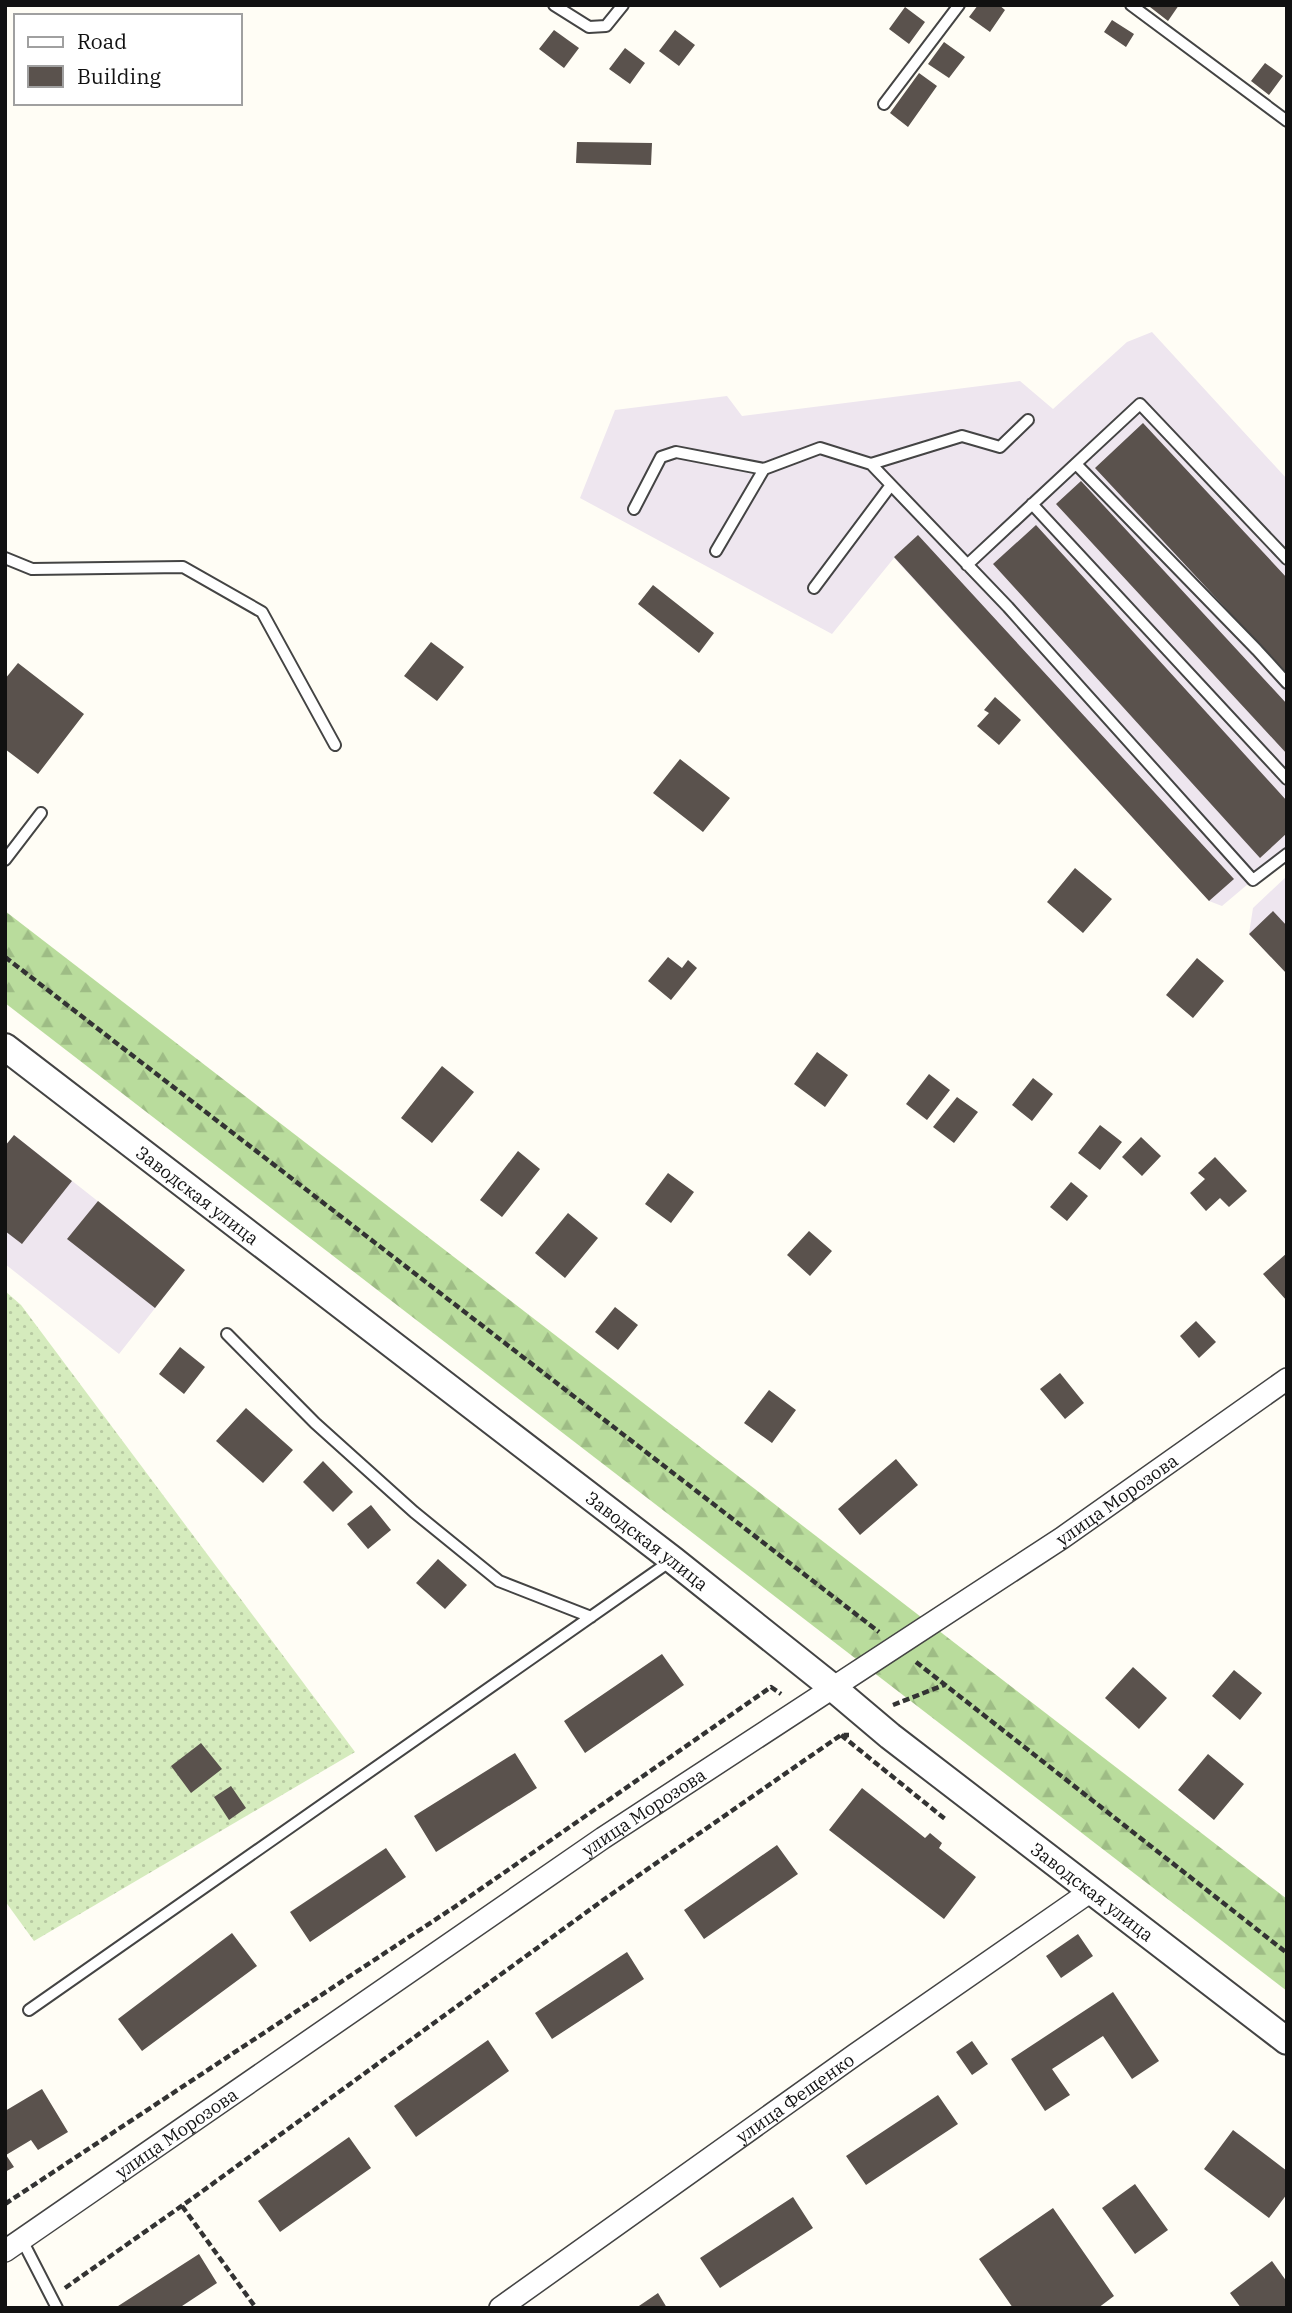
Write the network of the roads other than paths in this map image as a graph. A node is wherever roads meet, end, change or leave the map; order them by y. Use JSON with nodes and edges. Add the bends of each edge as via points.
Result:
{"nodes":[{"id":1,"x":554,"y":5,"type":"edge"},
{"id":2,"x":623,"y":5,"type":"edge"},
{"id":3,"x":959,"y":5,"type":"edge"},
{"id":4,"x":1131,"y":5,"type":"edge"},
{"id":5,"x":884,"y":104,"type":"dead end"},
{"id":6,"x":1287,"y":121,"type":"edge"},
{"id":7,"x":1028,"y":420,"type":"dead end"},
{"id":8,"x":871,"y":464,"type":"junction"},
{"id":9,"x":1076,"y":464,"type":"junction"},
{"id":10,"x":764,"y":469,"type":"junction"},
{"id":11,"x":891,"y":485,"type":"junction"},
{"id":12,"x":1032,"y":504,"type":"junction"},
{"id":13,"x":634,"y":509,"type":"dead end"},
{"id":14,"x":716,"y":551,"type":"dead end"},
{"id":15,"x":5,"y":558,"type":"edge"},
{"id":16,"x":1287,"y":559,"type":"edge"},
{"id":17,"x":967,"y":565,"type":"junction"},
{"id":18,"x":814,"y":588,"type":"dead end"},
{"id":19,"x":1287,"y":684,"type":"edge"},
{"id":20,"x":335,"y":746,"type":"dead end"},
{"id":21,"x":1287,"y":779,"type":"edge"},
{"id":22,"x":41,"y":813,"type":"dead end"},
{"id":23,"x":1287,"y":854,"type":"edge"},
{"id":24,"x":5,"y":860,"type":"edge"},
{"id":25,"x":5,"y":1046,"type":"edge"},
{"id":26,"x":227,"y":1334,"type":"dead end"},
{"id":27,"x":1287,"y":1379,"type":"edge"},
{"id":28,"x":673,"y":1560,"type":"junction"},
{"id":29,"x":591,"y":1617,"type":"junction"},
{"id":30,"x":832,"y":1687,"type":"junction"},
{"id":31,"x":1091,"y":1891,"type":"junction"},
{"id":32,"x":29,"y":2010,"type":"dead end"},
{"id":33,"x":1287,"y":2041,"type":"edge"},
{"id":34,"x":13,"y":2246,"type":"edge"},
{"id":35,"x":54,"y":2303,"type":"edge"},
{"id":36,"x":500,"y":2308,"type":"edge"}],
"edges":[{"from":1,"to":2,"type":"lane","via":[[589,27],[606,26]]},
{"from":3,"to":5,"type":"lane"},
{"from":4,"to":6,"type":"lane"},
{"from":7,"to":8,"type":"lane","via":[[1000,447],[962,436]]},
{"from":8,"to":10,"type":"lane","via":[[820,448]]},
{"from":8,"to":11,"type":"lane"},
{"from":9,"to":12,"type":"lane"},
{"from":9,"to":16,"type":"lane","via":[[1140,404]]},
{"from":9,"to":19,"type":"lane"},
{"from":10,"to":13,"type":"lane","via":[[676,452],[661,457]]},
{"from":10,"to":14,"type":"lane"},
{"from":11,"to":17,"type":"lane"},
{"from":11,"to":18,"type":"lane"},
{"from":12,"to":17,"type":"lane"},
{"from":12,"to":21,"type":"lane"},
{"from":15,"to":20,"type":"lane","via":[[32,569],[183,567],[262,612]]},
{"from":17,"to":23,"type":"lane","via":[[1253,880]]},
{"from":22,"to":24,"type":"lane"},
{"from":25,"to":28,"type":"street","name":"Заводская улица"},
{"from":26,"to":29,"type":"lane","via":[[314,1423],[499,1581]]},
{"from":27,"to":30,"type":"street","name":"улица Морозова","via":[[1062,1538]]},
{"from":28,"to":29,"type":"lane"},
{"from":28,"to":30,"type":"street","name":"Заводская улица"},
{"from":29,"to":32,"type":"lane"},
{"from":30,"to":31,"type":"street","name":"Заводская улица"},
{"from":30,"to":34,"type":"street","name":"улица Морозова","via":[[592,1846]]},
{"from":31,"to":33,"type":"street","name":"Заводская улица"},
{"from":31,"to":36,"type":"street","name":"улица Фещенко"},
{"from":34,"to":35,"type":"lane"}]}
